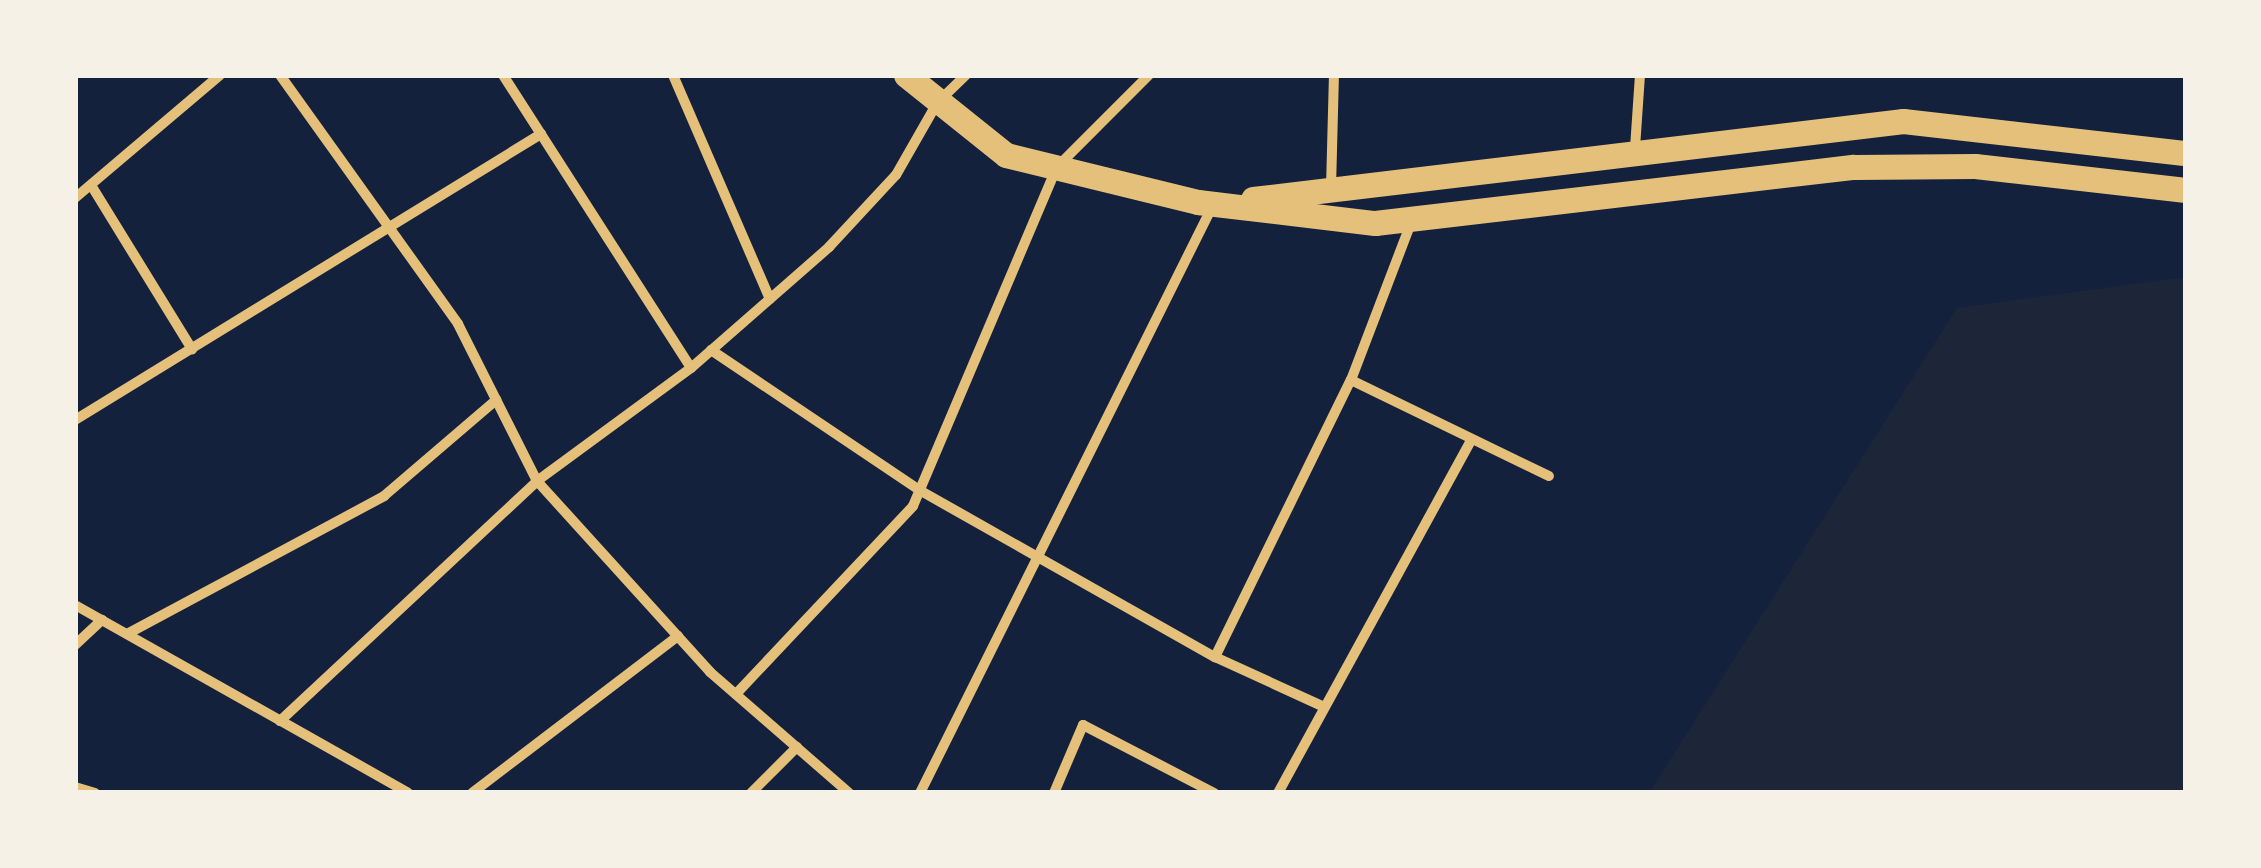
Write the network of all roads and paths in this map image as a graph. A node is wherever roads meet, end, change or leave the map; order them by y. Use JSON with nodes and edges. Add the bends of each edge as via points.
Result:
{"nodes":[{"id":1,"x":220,"y":75,"type":"edge"},
{"id":2,"x":280,"y":75,"type":"edge"},
{"id":3,"x":503,"y":75,"type":"edge"},
{"id":4,"x":674,"y":75,"type":"edge"},
{"id":5,"x":906,"y":75,"type":"edge"},
{"id":6,"x":966,"y":75,"type":"edge"},
{"id":7,"x":1149,"y":75,"type":"edge"},
{"id":8,"x":1334,"y":75,"type":"edge"},
{"id":9,"x":1640,"y":75,"type":"edge"},
{"id":10,"x":937,"y":103,"type":"junction"},
{"id":11,"x":541,"y":134,"type":"junction"},
{"id":12,"x":1635,"y":148,"type":"junction"},
{"id":13,"x":2186,"y":153,"type":"edge"},
{"id":14,"x":1057,"y":168,"type":"junction"},
{"id":15,"x":90,"y":185,"type":"junction"},
{"id":16,"x":1331,"y":188,"type":"junction"},
{"id":17,"x":2186,"y":190,"type":"edge"},
{"id":18,"x":75,"y":198,"type":"edge"},
{"id":19,"x":1214,"y":204,"type":"junction"},
{"id":20,"x":1413,"y":219,"type":"junction"},
{"id":21,"x":391,"y":228,"type":"junction"},
{"id":22,"x":770,"y":299,"type":"junction"},
{"id":23,"x":192,"y":350,"type":"junction"},
{"id":24,"x":711,"y":350,"type":"junction"},
{"id":25,"x":691,"y":368,"type":"junction"},
{"id":26,"x":1351,"y":380,"type":"junction"},
{"id":27,"x":496,"y":400,"type":"junction"},
{"id":28,"x":75,"y":420,"type":"edge"},
{"id":29,"x":1470,"y":441,"type":"junction"},
{"id":30,"x":1549,"y":476,"type":"dead end"},
{"id":31,"x":537,"y":480,"type":"junction"},
{"id":32,"x":921,"y":491,"type":"junction"},
{"id":33,"x":1038,"y":557,"type":"junction"},
{"id":34,"x":75,"y":605,"type":"edge"},
{"id":35,"x":102,"y":620,"type":"junction"},
{"id":36,"x":128,"y":634,"type":"junction"},
{"id":37,"x":678,"y":636,"type":"junction"},
{"id":38,"x":75,"y":645,"type":"edge"},
{"id":39,"x":1214,"y":657,"type":"junction"},
{"id":40,"x":736,"y":694,"type":"junction"},
{"id":41,"x":1322,"y":706,"type":"junction"},
{"id":42,"x":280,"y":721,"type":"junction"},
{"id":43,"x":797,"y":748,"type":"junction"},
{"id":44,"x":75,"y":787,"type":"edge"},
{"id":45,"x":95,"y":793,"type":"edge"},
{"id":46,"x":408,"y":793,"type":"edge"},
{"id":47,"x":472,"y":793,"type":"edge"},
{"id":48,"x":751,"y":793,"type":"edge"},
{"id":49,"x":849,"y":793,"type":"edge"},
{"id":50,"x":920,"y":793,"type":"edge"},
{"id":51,"x":1054,"y":793,"type":"edge"},
{"id":52,"x":1214,"y":793,"type":"edge"},
{"id":53,"x":1278,"y":793,"type":"edge"}],
"edges":[{"from":1,"to":15,"type":"street"},
{"from":2,"to":21,"type":"street"},
{"from":3,"to":11,"type":"street"},
{"from":4,"to":22,"type":"street"},
{"from":5,"to":10,"type":"main road"},
{"from":6,"to":10,"type":"street"},
{"from":7,"to":14,"type":"street"},
{"from":8,"to":16,"type":"street"},
{"from":9,"to":12,"type":"street"},
{"from":10,"to":14,"type":"main road","via":[[1006,156]]},
{"from":10,"to":22,"type":"street","via":[[896,175]]},
{"from":11,"to":21,"type":"street"},
{"from":11,"to":25,"type":"street"},
{"from":12,"to":13,"type":"main road","via":[[1904,121]]},
{"from":12,"to":16,"type":"main road"},
{"from":14,"to":19,"type":"main road"},
{"from":14,"to":32,"type":"street"},
{"from":15,"to":18,"type":"street"},
{"from":15,"to":23,"type":"street"},
{"from":16,"to":19,"type":"main road"},
{"from":17,"to":20,"type":"main road","via":[[1975,166],[1854,166]]},
{"from":19,"to":20,"type":"main road"},
{"from":19,"to":33,"type":"street"},
{"from":20,"to":26,"type":"street"},
{"from":21,"to":23,"type":"street"},
{"from":21,"to":27,"type":"street","via":[[458,324]]},
{"from":22,"to":24,"type":"street"},
{"from":23,"to":28,"type":"street"},
{"from":24,"to":25,"type":"street"},
{"from":24,"to":32,"type":"street"},
{"from":25,"to":31,"type":"street"},
{"from":26,"to":29,"type":"street"},
{"from":26,"to":39,"type":"street"},
{"from":27,"to":31,"type":"street"},
{"from":27,"to":36,"type":"street","via":[[384,496]]},
{"from":29,"to":30,"type":"street"},
{"from":29,"to":41,"type":"street"},
{"from":31,"to":37,"type":"street"},
{"from":31,"to":42,"type":"street"},
{"from":32,"to":33,"type":"street"},
{"from":32,"to":40,"type":"street"},
{"from":33,"to":39,"type":"street"},
{"from":33,"to":50,"type":"street"},
{"from":34,"to":35,"type":"street"},
{"from":35,"to":36,"type":"street"},
{"from":35,"to":38,"type":"street"},
{"from":36,"to":42,"type":"street"},
{"from":37,"to":40,"type":"street"},
{"from":37,"to":47,"type":"street"},
{"from":39,"to":41,"type":"street"},
{"from":40,"to":43,"type":"street"},
{"from":41,"to":53,"type":"street"},
{"from":42,"to":46,"type":"street"},
{"from":43,"to":48,"type":"street"},
{"from":43,"to":49,"type":"street"},
{"from":44,"to":45,"type":"street"},
{"from":51,"to":52,"type":"street","via":[[1083,725]]}]}
